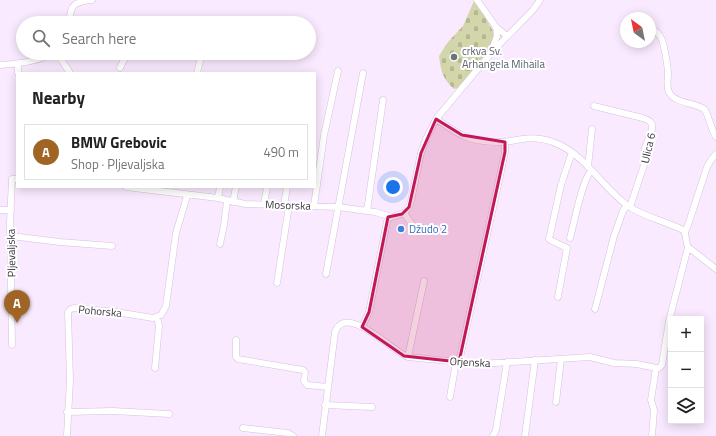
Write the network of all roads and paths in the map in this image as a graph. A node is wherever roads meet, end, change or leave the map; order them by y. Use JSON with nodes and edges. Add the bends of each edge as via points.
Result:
{"nodes":[{"id":1,"x":92,"y":0,"type":"edge"},
{"id":2,"x":477,"y":0,"type":"edge"},
{"id":3,"x":540,"y":0,"type":"edge"},
{"id":4,"x":70,"y":16,"type":"edge"},
{"id":5,"x":496,"y":27,"type":"junction"},
{"id":6,"x":656,"y":32,"type":"edge"},
{"id":7,"x":507,"y":36,"type":"junction"},
{"id":8,"x":492,"y":52,"type":"junction"},
{"id":9,"x":34,"y":60,"type":"edge"},
{"id":10,"x":62,"y":60,"type":"edge"},
{"id":11,"x":124,"y":60,"type":"edge"},
{"id":12,"x":200,"y":60,"type":"edge"},
{"id":13,"x":18,"y":64,"type":"junction"},
{"id":14,"x":0,"y":66,"type":"edge"},
{"id":15,"x":120,"y":68,"type":"dead end"},
{"id":16,"x":338,"y":71,"type":"dead end"},
{"id":17,"x":18,"y":72,"type":"edge"},
{"id":18,"x":69,"y":72,"type":"edge"},
{"id":19,"x":197,"y":72,"type":"edge"},
{"id":20,"x":363,"y":73,"type":"dead end"},
{"id":21,"x":383,"y":100,"type":"dead end"},
{"id":22,"x":594,"y":106,"type":"dead end"},
{"id":23,"x":436,"y":119,"type":"junction"},
{"id":24,"x":592,"y":129,"type":"dead end"},
{"id":25,"x":716,"y":137,"type":"edge"},
{"id":26,"x":505,"y":142,"type":"junction"},
{"id":27,"x":572,"y":152,"type":"junction"},
{"id":28,"x":716,"y":154,"type":"edge"},
{"id":29,"x":590,"y":169,"type":"junction"},
{"id":30,"x":16,"y":179,"type":"edge"},
{"id":31,"x":142,"y":188,"type":"edge"},
{"id":32,"x":220,"y":188,"type":"edge"},
{"id":33,"x":236,"y":188,"type":"edge"},
{"id":34,"x":267,"y":188,"type":"edge"},
{"id":35,"x":287,"y":188,"type":"edge"},
{"id":36,"x":173,"y":190,"type":"edge"},
{"id":37,"x":187,"y":196,"type":"junction"},
{"id":38,"x":218,"y":198,"type":"junction"},
{"id":39,"x":230,"y":201,"type":"junction"},
{"id":40,"x":264,"y":205,"type":"junction"},
{"id":41,"x":286,"y":206,"type":"junction"},
{"id":42,"x":314,"y":206,"type":"junction"},
{"id":43,"x":628,"y":206,"type":"junction"},
{"id":44,"x":338,"y":208,"type":"junction"},
{"id":45,"x":0,"y":210,"type":"edge"},
{"id":46,"x":11,"y":210,"type":"junction"},
{"id":47,"x":367,"y":211,"type":"junction"},
{"id":48,"x":404,"y":213,"type":"junction"},
{"id":49,"x":388,"y":217,"type":"junction"},
{"id":50,"x":436,"y":231,"type":"dead end"},
{"id":51,"x":685,"y":232,"type":"junction"},
{"id":52,"x":11,"y":236,"type":"junction"},
{"id":53,"x":570,"y":238,"type":"dead end"},
{"id":54,"x":220,"y":244,"type":"dead end"},
{"id":55,"x":112,"y":246,"type":"dead end"},
{"id":56,"x":688,"y":247,"type":"junction"},
{"id":57,"x":716,"y":270,"type":"edge"},
{"id":58,"x":326,"y":274,"type":"dead end"},
{"id":59,"x":424,"y":281,"type":"dead end"},
{"id":60,"x":276,"y":283,"type":"dead end"},
{"id":61,"x":558,"y":297,"type":"dead end"},
{"id":62,"x":595,"y":309,"type":"dead end"},
{"id":63,"x":157,"y":317,"type":"junction"},
{"id":64,"x":362,"y":327,"type":"junction"},
{"id":65,"x":236,"y":340,"type":"dead end"},
{"id":66,"x":12,"y":345,"type":"dead end"},
{"id":67,"x":408,"y":357,"type":"junction"},
{"id":68,"x":535,"y":360,"type":"junction"},
{"id":69,"x":561,"y":360,"type":"junction"},
{"id":70,"x":458,"y":362,"type":"junction"},
{"id":71,"x":507,"y":362,"type":"junction"},
{"id":72,"x":155,"y":368,"type":"dead end"},
{"id":73,"x":656,"y":368,"type":"junction"},
{"id":74,"x":328,"y":386,"type":"junction"},
{"id":75,"x":450,"y":397,"type":"dead end"},
{"id":76,"x":556,"y":402,"type":"dead end"},
{"id":77,"x":325,"y":405,"type":"junction"},
{"id":78,"x":372,"y":407,"type":"dead end"},
{"id":79,"x":67,"y":412,"type":"junction"},
{"id":80,"x":169,"y":414,"type":"dead end"},
{"id":81,"x":243,"y":428,"type":"dead end"},
{"id":82,"x":67,"y":436,"type":"edge"},
{"id":83,"x":294,"y":436,"type":"edge"},
{"id":84,"x":322,"y":436,"type":"edge"},
{"id":85,"x":493,"y":436,"type":"edge"},
{"id":86,"x":525,"y":436,"type":"edge"},
{"id":87,"x":652,"y":436,"type":"edge"}],
"edges":[{"from":1,"to":4,"type":"street","via":[[73,5]]},
{"from":2,"to":5,"type":"street"},
{"from":3,"to":7,"type":"street"},
{"from":5,"to":7,"type":"street"},
{"from":5,"to":8,"type":"street","via":[[497,36]]},
{"from":6,"to":25,"type":"street","via":[[662,39],[669,92],[675,98],[705,110]]},
{"from":7,"to":8,"type":"street"},
{"from":8,"to":23,"type":"street"},
{"from":9,"to":13,"type":"street"},
{"from":10,"to":18,"type":"street"},
{"from":11,"to":15,"type":"street"},
{"from":12,"to":19,"type":"street"},
{"from":13,"to":14,"type":"street"},
{"from":13,"to":17,"type":"street"},
{"from":16,"to":42,"type":"street","via":[[324,136]]},
{"from":20,"to":44,"type":"street"},
{"from":21,"to":47,"type":"street"},
{"from":22,"to":43,"type":"street","name":"Ulica 6","via":[[643,118],[652,125],[641,174]]},
{"from":23,"to":26,"type":"street","via":[[462,135],[484,141]]},
{"from":23,"to":48,"type":"street","via":[[421,153],[412,201]]},
{"from":24,"to":29,"type":"street"},
{"from":26,"to":27,"type":"street","via":[[527,138],[543,140],[561,145]]},
{"from":26,"to":70,"type":"street","via":[[505,152]]},
{"from":27,"to":29,"type":"street"},
{"from":27,"to":61,"type":"street","via":[[561,185],[549,239],[567,248]]},
{"from":28,"to":51,"type":"street","via":[[707,167]]},
{"from":29,"to":43,"type":"street"},
{"from":29,"to":53,"type":"street"},
{"from":30,"to":46,"type":"street","via":[[12,179]]},
{"from":31,"to":36,"type":"street","name":"Mosorska"},
{"from":32,"to":38,"type":"street"},
{"from":33,"to":39,"type":"street"},
{"from":34,"to":40,"type":"street"},
{"from":35,"to":41,"type":"street"},
{"from":36,"to":37,"type":"street","name":"Mosorska"},
{"from":37,"to":38,"type":"street","name":"Mosorska"},
{"from":37,"to":63,"type":"street","via":[[176,233],[166,306]]},
{"from":38,"to":39,"type":"street","name":"Mosorska"},
{"from":39,"to":40,"type":"street","name":"Mosorska"},
{"from":39,"to":54,"type":"street"},
{"from":40,"to":41,"type":"street","name":"Mosorska"},
{"from":41,"to":42,"type":"street","name":"Mosorska"},
{"from":41,"to":60,"type":"street"},
{"from":42,"to":44,"type":"street","name":"Mosorska"},
{"from":43,"to":51,"type":"street"},
{"from":43,"to":62,"type":"street","via":[[623,211],[614,236]]},
{"from":44,"to":47,"type":"street","name":"Mosorska"},
{"from":44,"to":58,"type":"street"},
{"from":45,"to":46,"type":"street"},
{"from":46,"to":52,"type":"street","name":"Pljevaljska"},
{"from":47,"to":49,"type":"street","name":"Mosorska"},
{"from":48,"to":49,"type":"street"},
{"from":48,"to":50,"type":"street","via":[[413,226]]},
{"from":49,"to":64,"type":"street","via":[[369,312]]},
{"from":51,"to":56,"type":"street"},
{"from":52,"to":55,"type":"street"},
{"from":52,"to":66,"type":"street","name":"Pljevaljska"},
{"from":56,"to":57,"type":"street"},
{"from":56,"to":73,"type":"street","via":[[670,314],[662,365]]},
{"from":59,"to":67,"type":"street"},
{"from":63,"to":72,"type":"street","via":[[159,326]]},
{"from":63,"to":79,"type":"street","name":"Pohorska","via":[[106,310],[70,309],[70,380]]},
{"from":64,"to":67,"type":"street","name":"Orjenska"},
{"from":64,"to":74,"type":"street","name":"Orjenska","via":[[347,322],[336,328]]},
{"from":65,"to":74,"type":"street","via":[[238,359],[303,370],[307,385]]},
{"from":67,"to":70,"type":"street","name":"Orjenska"},
{"from":68,"to":69,"type":"street","name":"Orjenska"},
{"from":68,"to":71,"type":"street","name":"Orjenska"},
{"from":68,"to":86,"type":"street"},
{"from":69,"to":73,"type":"street","name":"Orjenska","via":[[596,358]]},
{"from":69,"to":76,"type":"street"},
{"from":70,"to":71,"type":"street","name":"Orjenska"},
{"from":70,"to":75,"type":"street"},
{"from":71,"to":85,"type":"street"},
{"from":73,"to":87,"type":"street","via":[[651,400],[654,410]]},
{"from":74,"to":77,"type":"street","name":"Orjenska"},
{"from":77,"to":78,"type":"street"},
{"from":77,"to":84,"type":"street","name":"Orjenska"},
{"from":79,"to":80,"type":"street"},
{"from":79,"to":82,"type":"street","name":"Pohorska"},
{"from":81,"to":83,"type":"street","via":[[288,433]]}]}
